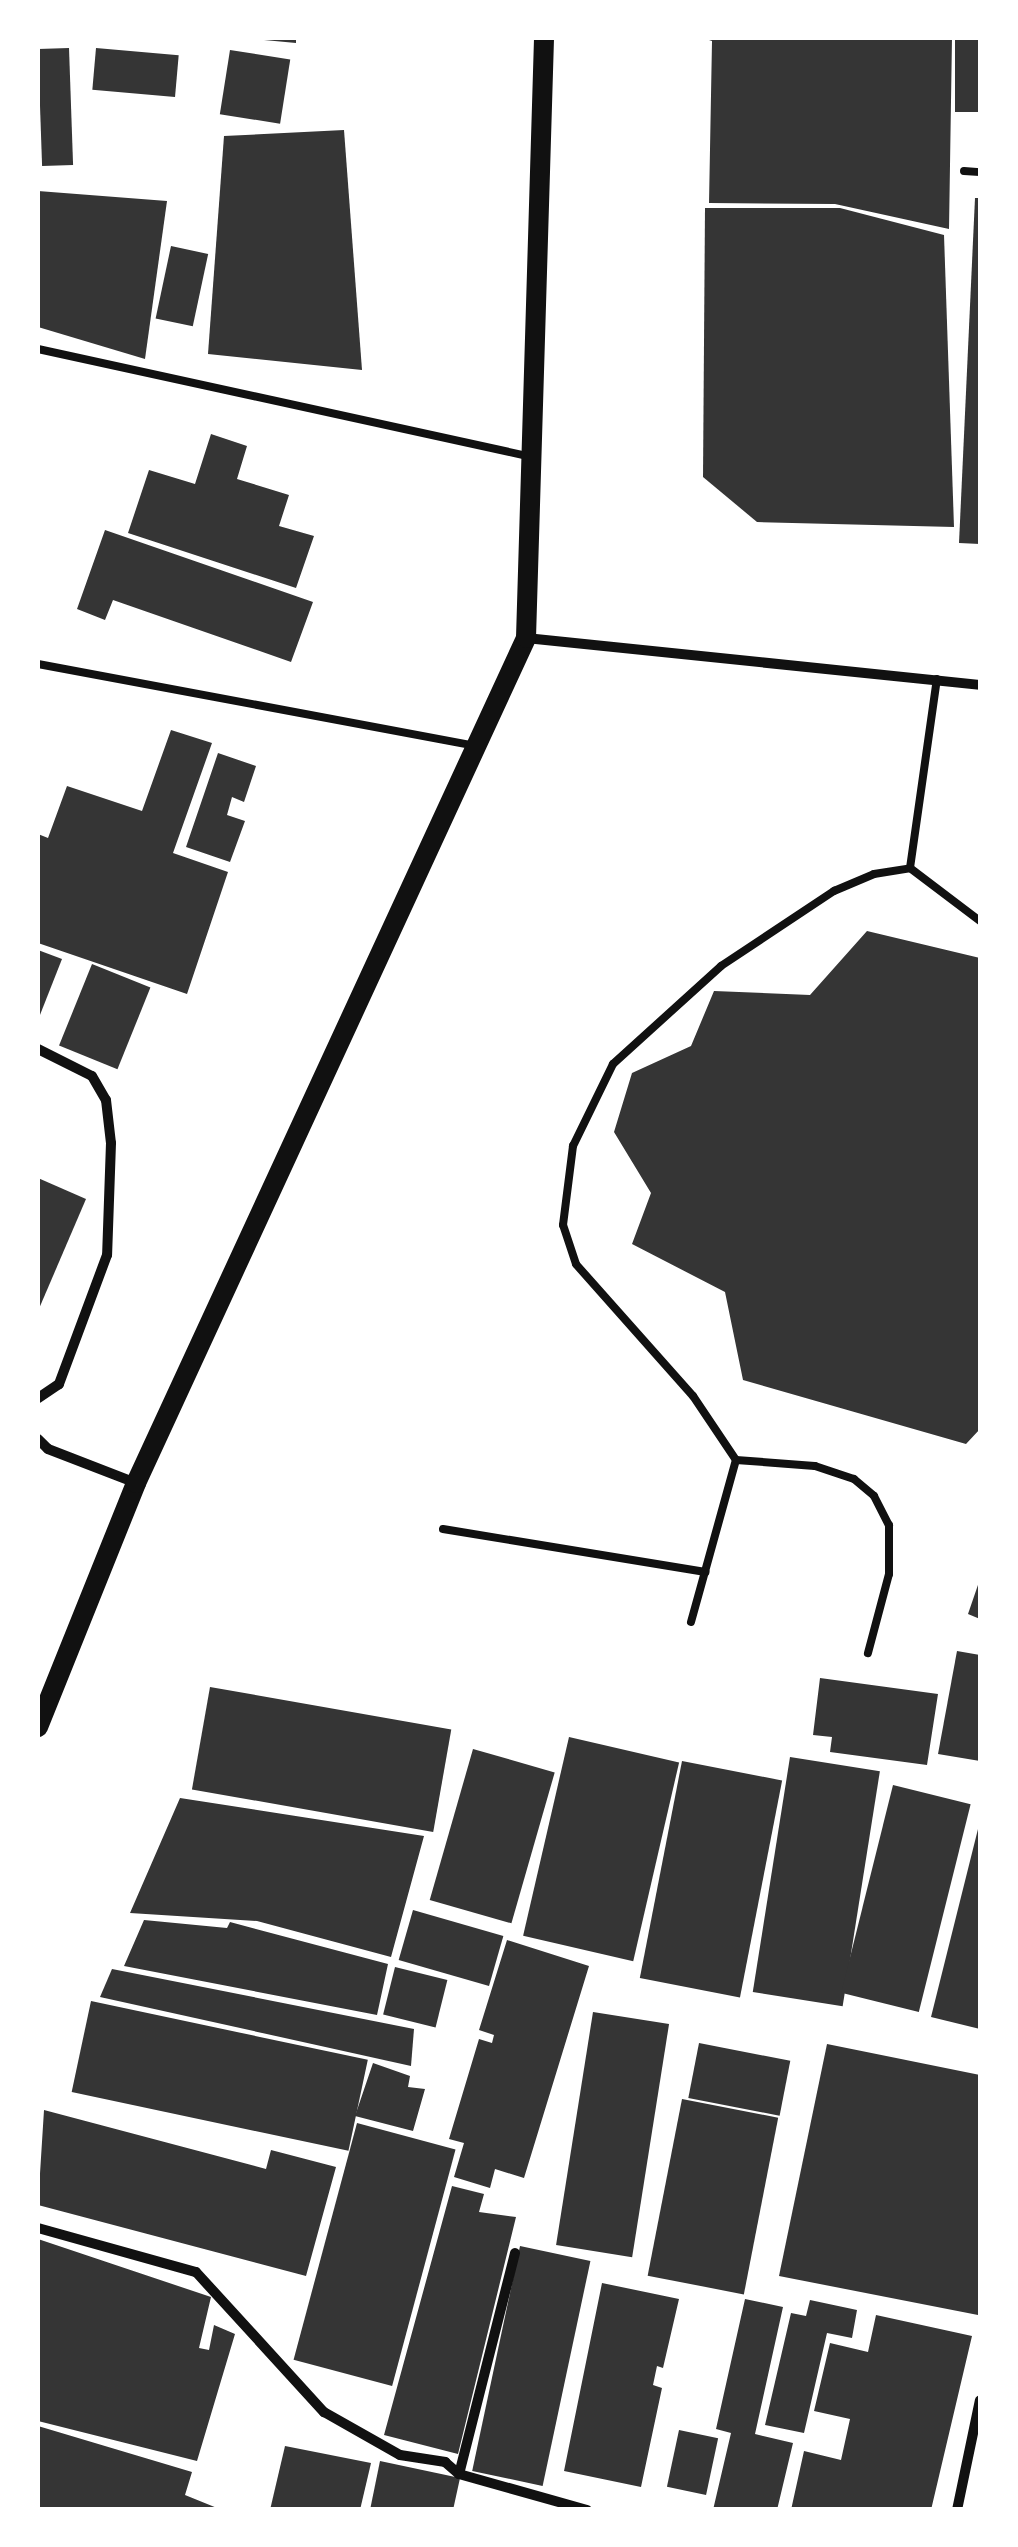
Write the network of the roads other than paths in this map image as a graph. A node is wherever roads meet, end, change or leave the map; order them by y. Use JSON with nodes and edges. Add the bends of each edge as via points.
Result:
{"nodes":[{"id":1,"x":544,"y":38,"type":"edge"},
{"id":2,"x":964,"y":171,"type":"dead end"},
{"id":3,"x":980,"y":172,"type":"edge"},
{"id":4,"x":38,"y":350,"type":"edge"},
{"id":5,"x":532,"y":457,"type":"junction"},
{"id":6,"x":526,"y":638,"type":"junction"},
{"id":7,"x":38,"y":664,"type":"edge"},
{"id":8,"x":937,"y":678,"type":"junction"},
{"id":9,"x":980,"y":686,"type":"edge"},
{"id":10,"x":477,"y":747,"type":"junction"},
{"id":11,"x":910,"y":868,"type":"junction"},
{"id":12,"x":980,"y":921,"type":"edge"},
{"id":13,"x":38,"y":1049,"type":"edge"},
{"id":14,"x":38,"y":1398,"type":"edge"},
{"id":15,"x":38,"y":1438,"type":"edge"},
{"id":16,"x":736,"y":1460,"type":"junction"},
{"id":17,"x":136,"y":1483,"type":"junction"},
{"id":18,"x":443,"y":1528,"type":"dead end"},
{"id":19,"x":706,"y":1572,"type":"junction"},
{"id":20,"x":690,"y":1622,"type":"dead end"},
{"id":21,"x":868,"y":1653,"type":"dead end"},
{"id":22,"x":38,"y":1727,"type":"edge"},
{"id":23,"x":38,"y":2228,"type":"edge"},
{"id":24,"x":515,"y":2254,"type":"dead end"},
{"id":25,"x":980,"y":2400,"type":"edge"},
{"id":26,"x":459,"y":2474,"type":"junction"},
{"id":27,"x":587,"y":2510,"type":"edge"},
{"id":28,"x":957,"y":2510,"type":"edge"}],
"edges":[{"from":1,"to":5,"type":"main road"},
{"from":2,"to":3,"type":"lane"},
{"from":4,"to":5,"type":"lane"},
{"from":5,"to":6,"type":"main road"},
{"from":6,"to":8,"type":"street"},
{"from":6,"to":10,"type":"main road"},
{"from":7,"to":10,"type":"lane"},
{"from":8,"to":9,"type":"street"},
{"from":8,"to":11,"type":"lane"},
{"from":10,"to":17,"type":"main road"},
{"from":11,"to":12,"type":"lane"},
{"from":11,"to":16,"type":"lane","via":[[874,874],[834,892],[721,966],[612,1064],[573,1146],[562,1225],[576,1264],[693,1396]]},
{"from":13,"to":14,"type":"street","via":[[92,1076],[106,1100],[111,1144],[107,1256],[59,1384]]},
{"from":15,"to":17,"type":"street","via":[[48,1449]]},
{"from":16,"to":19,"type":"lane"},
{"from":16,"to":21,"type":"lane","via":[[815,1466],[854,1479],[874,1496],[888,1525],[889,1574]]},
{"from":17,"to":22,"type":"main road"},
{"from":18,"to":19,"type":"lane"},
{"from":19,"to":20,"type":"lane"},
{"from":23,"to":26,"type":"street","via":[[196,2272],[324,2412],[400,2455],[445,2462]]},
{"from":24,"to":26,"type":"street"},
{"from":25,"to":28,"type":"street"},
{"from":26,"to":27,"type":"street"}]}
